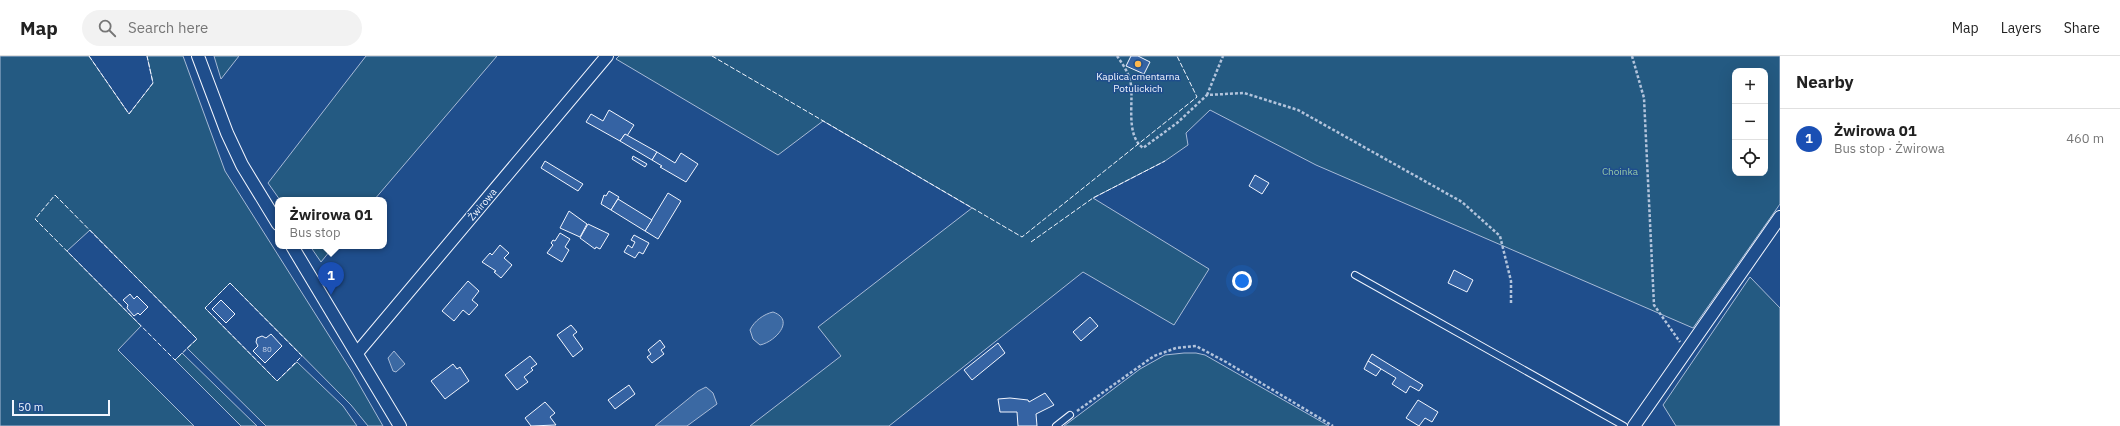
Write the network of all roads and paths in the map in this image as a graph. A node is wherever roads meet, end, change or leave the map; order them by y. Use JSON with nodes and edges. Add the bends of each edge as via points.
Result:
{"nodes":[{"id":1,"x":198,"y":56,"type":"edge"},
{"id":2,"x":607,"y":56,"type":"edge"},
{"id":3,"x":1117,"y":56,"type":"edge"},
{"id":4,"x":1223,"y":56,"type":"edge"},
{"id":5,"x":1632,"y":56,"type":"edge"},
{"id":6,"x":1208,"y":95,"type":"junction"},
{"id":7,"x":1780,"y":217,"type":"edge"},
{"id":8,"x":275,"y":219,"type":"edge"},
{"id":9,"x":294,"y":249,"type":"edge"},
{"id":10,"x":1355,"y":275,"type":"dead end"},
{"id":11,"x":1511,"y":303,"type":"dead end"},
{"id":12,"x":1686,"y":351,"type":"junction"},
{"id":13,"x":357,"y":353,"type":"junction"},
{"id":14,"x":1070,"y":416,"type":"joint"},
{"id":15,"x":400,"y":426,"type":"edge"},
{"id":16,"x":1056,"y":426,"type":"edge"},
{"id":17,"x":1333,"y":426,"type":"edge"},
{"id":18,"x":1624,"y":426,"type":"edge"},
{"id":19,"x":1634,"y":426,"type":"edge"}],
"edges":[{"from":1,"to":8,"type":"street","via":[[242,165]]},
{"from":2,"to":13,"type":"street","name":"Żwirowa"},
{"from":3,"to":6,"type":"path","via":[[1131,81],[1130,109],[1135,136],[1143,148],[1177,124]]},
{"from":4,"to":6,"type":"path"},
{"from":5,"to":12,"type":"path","via":[[1644,98],[1654,305]]},
{"from":6,"to":11,"type":"path","via":[[1244,93],[1298,110],[1462,202],[1500,236],[1511,281]]},
{"from":7,"to":12,"type":"street"},
{"from":9,"to":13,"type":"street"},
{"from":10,"to":18,"type":"lane"},
{"from":12,"to":19,"type":"street"},
{"from":13,"to":15,"type":"street"},
{"from":14,"to":16,"type":"lane"},
{"from":14,"to":17,"type":"path","via":[[1154,356],[1176,348],[1196,346]]}]}
